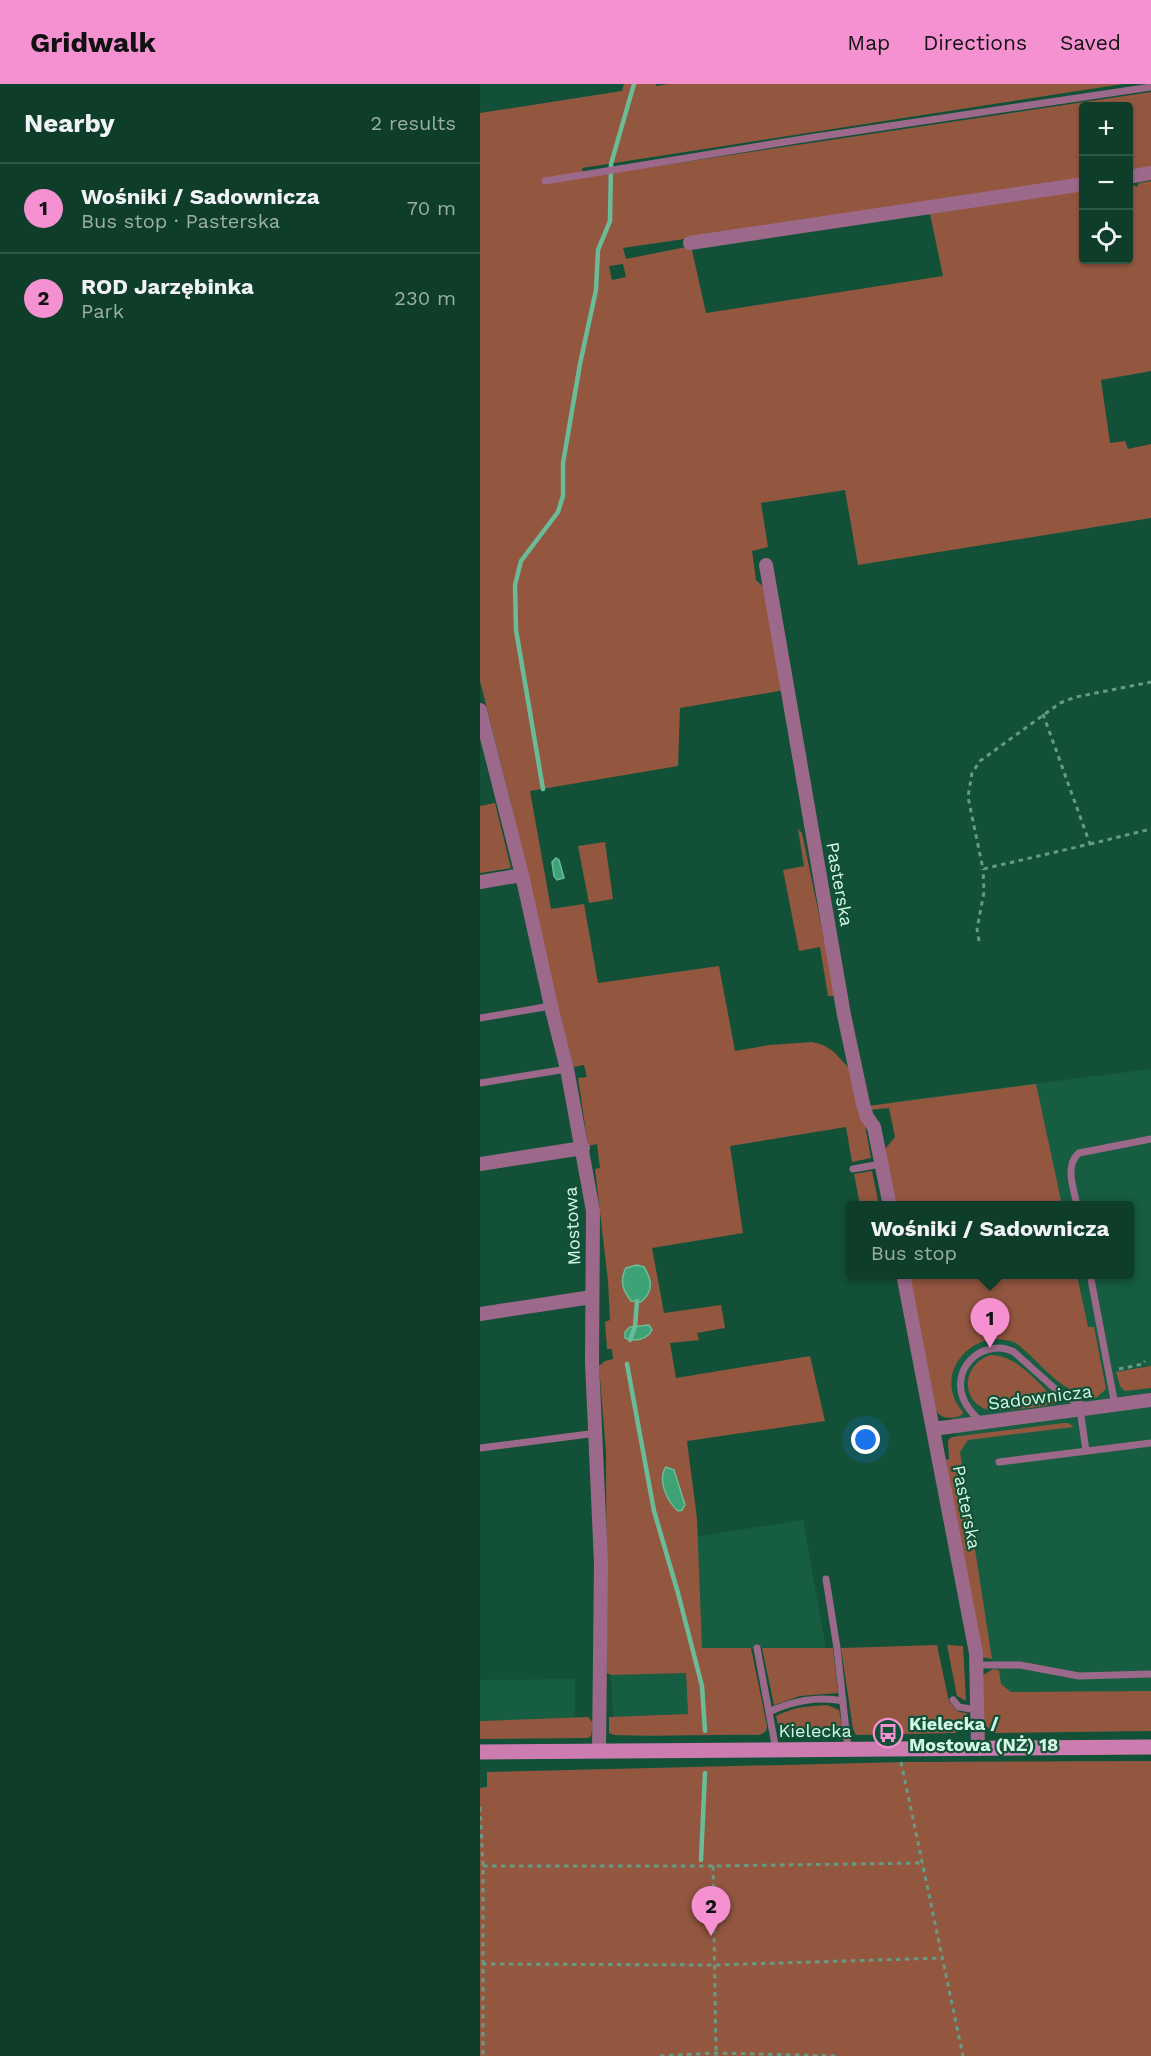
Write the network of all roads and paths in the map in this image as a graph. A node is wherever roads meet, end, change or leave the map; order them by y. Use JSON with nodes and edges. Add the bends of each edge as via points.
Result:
{"nodes":[{"id":1,"x":1151,"y":87,"type":"edge"},
{"id":2,"x":1151,"y":173,"type":"edge"},
{"id":3,"x":1133,"y":176,"type":"edge"},
{"id":4,"x":545,"y":181,"type":"dead end"},
{"id":5,"x":1079,"y":185,"type":"edge"},
{"id":6,"x":690,"y":243,"type":"dead end"},
{"id":7,"x":766,"y":565,"type":"dead end"},
{"id":8,"x":1151,"y":682,"type":"edge"},
{"id":9,"x":480,"y":710,"type":"edge"},
{"id":10,"x":1043,"y":714,"type":"junction"},
{"id":11,"x":484,"y":746,"type":"edge"},
{"id":12,"x":1151,"y":828,"type":"edge"},
{"id":13,"x":1090,"y":844,"type":"junction"},
{"id":14,"x":983,"y":869,"type":"junction"},
{"id":15,"x":522,"y":875,"type":"junction"},
{"id":16,"x":480,"y":882,"type":"edge"},
{"id":17,"x":979,"y":940,"type":"dead end"},
{"id":18,"x":551,"y":1006,"type":"junction"},
{"id":19,"x":480,"y":1018,"type":"edge"},
{"id":20,"x":567,"y":1069,"type":"junction"},
{"id":21,"x":480,"y":1083,"type":"edge"},
{"id":22,"x":1151,"y":1139,"type":"edge"},
{"id":23,"x":583,"y":1148,"type":"junction"},
{"id":24,"x":480,"y":1164,"type":"edge"},
{"id":25,"x":881,"y":1164,"type":"junction"},
{"id":26,"x":853,"y":1169,"type":"dead end"},
{"id":27,"x":889,"y":1201,"type":"edge"},
{"id":28,"x":1076,"y":1201,"type":"edge"},
{"id":29,"x":904,"y":1279,"type":"edge"},
{"id":30,"x":1091,"y":1279,"type":"edge"},
{"id":31,"x":592,"y":1297,"type":"junction"},
{"id":32,"x":480,"y":1314,"type":"edge"},
{"id":33,"x":1144,"y":1361,"type":"dead end"},
{"id":34,"x":1108,"y":1371,"type":"junction"},
{"id":35,"x":1151,"y":1400,"type":"edge"},
{"id":36,"x":1115,"y":1405,"type":"junction"},
{"id":37,"x":1086,"y":1409,"type":"junction"},
{"id":38,"x":981,"y":1422,"type":"junction"},
{"id":39,"x":933,"y":1429,"type":"junction"},
{"id":40,"x":597,"y":1433,"type":"junction"},
{"id":41,"x":1151,"y":1443,"type":"edge"},
{"id":42,"x":480,"y":1448,"type":"edge"},
{"id":43,"x":1086,"y":1451,"type":"junction"},
{"id":44,"x":999,"y":1462,"type":"dead end"},
{"id":45,"x":826,"y":1579,"type":"dead end"},
{"id":46,"x":757,"y":1648,"type":"dead end"},
{"id":47,"x":977,"y":1665,"type":"junction"},
{"id":48,"x":1151,"y":1674,"type":"edge"},
{"id":49,"x":953,"y":1700,"type":"dead end"},
{"id":50,"x":843,"y":1701,"type":"junction"},
{"id":51,"x":977,"y":1710,"type":"junction"},
{"id":52,"x":769,"y":1712,"type":"junction"},
{"id":53,"x":1151,"y":1747,"type":"edge"},
{"id":54,"x":848,"y":1749,"type":"junction"},
{"id":55,"x":898,"y":1749,"type":"junction"},
{"id":56,"x":978,"y":1749,"type":"junction"},
{"id":57,"x":776,"y":1750,"type":"junction"},
{"id":58,"x":599,"y":1751,"type":"junction"},
{"id":59,"x":480,"y":1752,"type":"edge"},
{"id":60,"x":480,"y":1807,"type":"edge"},
{"id":61,"x":923,"y":1863,"type":"junction"},
{"id":62,"x":483,"y":1866,"type":"junction"},
{"id":63,"x":713,"y":1866,"type":"junction"},
{"id":64,"x":942,"y":1958,"type":"junction"},
{"id":65,"x":482,"y":1964,"type":"junction"},
{"id":66,"x":715,"y":1965,"type":"junction"},
{"id":67,"x":716,"y":2054,"type":"edge"},
{"id":68,"x":483,"y":2056,"type":"edge"},
{"id":69,"x":660,"y":2056,"type":"edge"},
{"id":70,"x":838,"y":2056,"type":"edge"},
{"id":71,"x":963,"y":2056,"type":"edge"}],
"edges":[{"from":1,"to":4,"type":"lane"},
{"from":2,"to":3,"type":"street"},
{"from":5,"to":6,"type":"street"},
{"from":7,"to":25,"type":"street","name":"Pasterska","via":[[844,1015],[863,1104],[874,1127]]},
{"from":8,"to":10,"type":"path","via":[[1076,697]]},
{"from":9,"to":11,"type":"street","name":"Mostowa"},
{"from":10,"to":13,"type":"path"},
{"from":10,"to":14,"type":"path","via":[[980,760],[972,773],[968,797]]},
{"from":11,"to":15,"type":"street","name":"Mostowa"},
{"from":12,"to":13,"type":"path"},
{"from":13,"to":14,"type":"path"},
{"from":14,"to":17,"type":"path"},
{"from":15,"to":16,"type":"street"},
{"from":15,"to":18,"type":"street","name":"Mostowa"},
{"from":18,"to":19,"type":"lane"},
{"from":18,"to":20,"type":"street","name":"Mostowa"},
{"from":20,"to":21,"type":"lane"},
{"from":20,"to":23,"type":"street","name":"Mostowa"},
{"from":22,"to":28,"type":"lane","via":[[1079,1153],[1072,1159],[1070,1170]]},
{"from":23,"to":24,"type":"street"},
{"from":23,"to":31,"type":"street","name":"Mostowa","via":[[593,1211]]},
{"from":25,"to":26,"type":"lane"},
{"from":25,"to":27,"type":"street","name":"Pasterska"},
{"from":29,"to":39,"type":"street","name":"Pasterska"},
{"from":30,"to":34,"type":"lane"},
{"from":31,"to":32,"type":"street"},
{"from":31,"to":40,"type":"street","name":"Mostowa"},
{"from":33,"to":34,"type":"path"},
{"from":34,"to":36,"type":"lane"},
{"from":35,"to":36,"type":"street","name":"Sadownicza"},
{"from":36,"to":37,"type":"street","name":"Sadownicza"},
{"from":37,"to":38,"type":"street","name":"Sadownicza"},
{"from":37,"to":38,"type":"lane","via":[[1062,1395],[1014,1352],[998,1347],[967,1362],[961,1377],[965,1403]]},
{"from":37,"to":43,"type":"lane"},
{"from":38,"to":39,"type":"street","name":"Sadownicza"},
{"from":39,"to":47,"type":"street","name":"Pasterska"},
{"from":40,"to":42,"type":"lane"},
{"from":40,"to":58,"type":"street","name":"Mostowa","via":[[601,1563]]},
{"from":41,"to":43,"type":"lane"},
{"from":43,"to":44,"type":"lane"},
{"from":45,"to":50,"type":"lane"},
{"from":46,"to":52,"type":"lane"},
{"from":47,"to":48,"type":"lane","via":[[1020,1665],[1078,1676]]},
{"from":47,"to":51,"type":"street","name":"Pasterska"},
{"from":49,"to":51,"type":"lane","via":[[959,1707]]},
{"from":50,"to":52,"type":"lane","via":[[804,1700]]},
{"from":50,"to":54,"type":"lane"},
{"from":51,"to":56,"type":"street","name":"Pasterska"},
{"from":52,"to":57,"type":"lane"},
{"from":53,"to":56,"type":"main road","name":"Kielecka"},
{"from":54,"to":55,"type":"main road","name":"Kielecka"},
{"from":54,"to":57,"type":"main road","name":"Kielecka"},
{"from":55,"to":56,"type":"main road","name":"Kielecka"},
{"from":55,"to":61,"type":"path"},
{"from":57,"to":58,"type":"main road","name":"Kielecka"},
{"from":58,"to":59,"type":"main road","name":"Kielecka"},
{"from":60,"to":62,"type":"path"},
{"from":61,"to":63,"type":"path"},
{"from":61,"to":64,"type":"path"},
{"from":62,"to":63,"type":"path"},
{"from":62,"to":65,"type":"path"},
{"from":63,"to":66,"type":"path"},
{"from":64,"to":66,"type":"path"},
{"from":64,"to":71,"type":"path"},
{"from":65,"to":66,"type":"path"},
{"from":65,"to":68,"type":"path"},
{"from":66,"to":67,"type":"path"},
{"from":67,"to":69,"type":"path"},
{"from":67,"to":70,"type":"path"}]}
